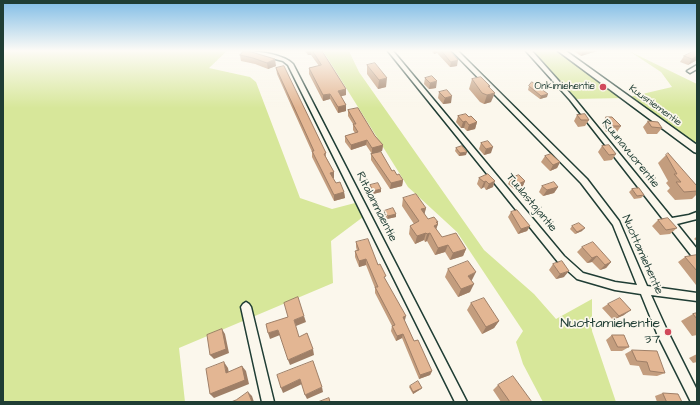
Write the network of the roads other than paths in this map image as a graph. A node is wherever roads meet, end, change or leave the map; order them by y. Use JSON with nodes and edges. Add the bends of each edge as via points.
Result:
{"nodes":[{"id":1,"x":293,"y":70,"type":"edge"},
{"id":2,"x":406,"y":70,"type":"edge"},
{"id":3,"x":473,"y":70,"type":"edge"},
{"id":4,"x":546,"y":70,"type":"edge"},
{"id":5,"x":588,"y":70,"type":"edge"},
{"id":6,"x":695,"y":146,"type":"edge"},
{"id":7,"x":697,"y":215,"type":"edge"},
{"id":8,"x":671,"y":222,"type":"junction"},
{"id":9,"x":697,"y":256,"type":"edge"},
{"id":10,"x":645,"y":291,"type":"junction"},
{"id":11,"x":697,"y":297,"type":"edge"},
{"id":12,"x":246,"y":308,"type":"dead end"},
{"id":13,"x":268,"y":402,"type":"edge"},
{"id":14,"x":461,"y":402,"type":"edge"},
{"id":15,"x":697,"y":402,"type":"edge"}],
"edges":[{"from":1,"to":14,"type":"street","name":"Ritalanmäentie"},
{"from":2,"to":10,"type":"street","name":"Tuulastajantie","via":[[561,259],[580,276]]},
{"from":3,"to":10,"type":"street","name":"Nuottamiehentie","via":[[584,181],[616,223]]},
{"from":4,"to":8,"type":"street","name":"Ruunavuorentie"},
{"from":5,"to":6,"type":"street","name":"Kuusniementie"},
{"from":7,"to":8,"type":"street"},
{"from":8,"to":9,"type":"street","name":"Ruunavuorentie"},
{"from":10,"to":11,"type":"street","name":"Tuulastajantie"},
{"from":10,"to":15,"type":"street","name":"Nuottamiehentie"},
{"from":12,"to":13,"type":"street"}]}
